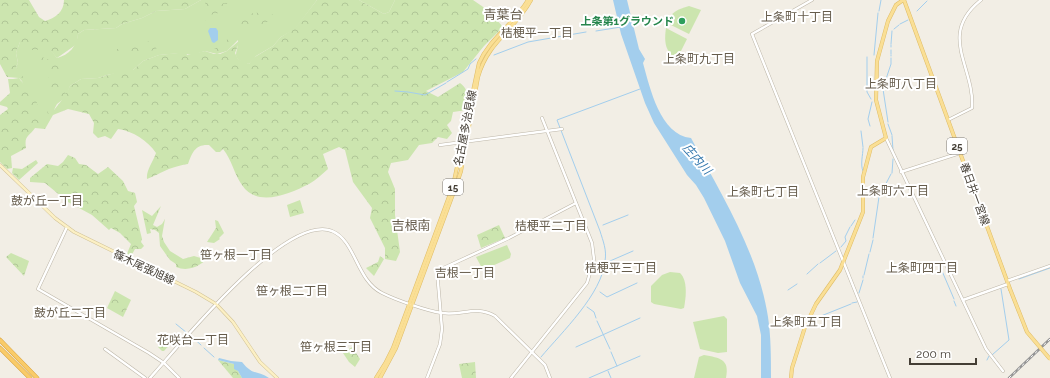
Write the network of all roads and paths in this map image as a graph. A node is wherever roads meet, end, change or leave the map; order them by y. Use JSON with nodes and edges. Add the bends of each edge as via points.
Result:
{"nodes":[{"id":1,"x":528,"y":0,"type":"edge"},
{"id":2,"x":531,"y":0,"type":"edge"},
{"id":3,"x":812,"y":0,"type":"edge"},
{"id":4,"x":981,"y":0,"type":"edge"},
{"id":5,"x":905,"y":1,"type":"edge"},
{"id":6,"x":542,"y":118,"type":"dead end"},
{"id":7,"x":948,"y":120,"type":"junction"},
{"id":8,"x":560,"y":129,"type":"dead end"},
{"id":9,"x":548,"y":131,"type":"junction"},
{"id":10,"x":886,"y":138,"type":"junction"},
{"id":11,"x":464,"y":141,"type":"junction"},
{"id":12,"x":440,"y":145,"type":"dead end"},
{"id":13,"x":960,"y":153,"type":"junction"},
{"id":14,"x":0,"y":165,"type":"edge"},
{"id":15,"x":901,"y":172,"type":"junction"},
{"id":16,"x":576,"y":203,"type":"junction"},
{"id":17,"x":67,"y":227,"type":"junction"},
{"id":18,"x":843,"y":262,"type":"junction"},
{"id":19,"x":1050,"y":266,"type":"edge"},
{"id":20,"x":1008,"y":282,"type":"junction"},
{"id":21,"x":963,"y":300,"type":"junction"},
{"id":22,"x":411,"y":303,"type":"junction"},
{"id":23,"x":216,"y":304,"type":"junction"},
{"id":24,"x":441,"y":313,"type":"junction"},
{"id":25,"x":0,"y":340,"type":"edge"},
{"id":26,"x":0,"y":348,"type":"edge"},
{"id":27,"x":105,"y":349,"type":"dead end"},
{"id":28,"x":532,"y":352,"type":"junction"},
{"id":29,"x":1050,"y":359,"type":"edge"},
{"id":30,"x":164,"y":363,"type":"junction"},
{"id":31,"x":1003,"y":371,"type":"dead end"},
{"id":32,"x":30,"y":378,"type":"edge"},
{"id":33,"x":37,"y":378,"type":"edge"},
{"id":34,"x":145,"y":378,"type":"edge"},
{"id":35,"x":150,"y":378,"type":"edge"},
{"id":36,"x":179,"y":378,"type":"edge"},
{"id":37,"x":277,"y":378,"type":"edge"},
{"id":38,"x":376,"y":378,"type":"edge"},
{"id":39,"x":380,"y":378,"type":"edge"},
{"id":40,"x":427,"y":378,"type":"edge"},
{"id":41,"x":511,"y":378,"type":"edge"},
{"id":42,"x":550,"y":378,"type":"edge"},
{"id":43,"x":792,"y":378,"type":"edge"},
{"id":44,"x":890,"y":378,"type":"edge"}],
"edges":[{"from":1,"to":11,"type":"main road","name":"名古屋多治見線","number":"15","via":[[483,54],[476,72]]},
{"from":2,"to":11,"type":"main road","name":"名古屋多治見線","number":"15","via":[[524,12],[494,43],[482,63]]},
{"from":3,"to":18,"type":"street","via":[[752,34]]},
{"from":4,"to":7,"type":"street","via":[[966,15],[960,35],[960,54],[973,92],[972,108]]},
{"from":5,"to":7,"type":"main road","name":"春日井一宮線","number":"25"},
{"from":5,"to":10,"type":"main road","via":[[895,7],[885,28],[876,67],[876,100]]},
{"from":6,"to":9,"type":"street"},
{"from":7,"to":13,"type":"main road","name":"春日井一宮線","number":"25"},
{"from":8,"to":9,"type":"street"},
{"from":9,"to":11,"type":"street"},
{"from":9,"to":16,"type":"street"},
{"from":10,"to":15,"type":"street"},
{"from":10,"to":18,"type":"main road","via":[[871,147],[863,177],[863,212]]},
{"from":11,"to":12,"type":"street"},
{"from":11,"to":22,"type":"main road","name":"名古屋多治見線","number":"15","via":[[458,181]]},
{"from":13,"to":15,"type":"street"},
{"from":13,"to":20,"type":"main road","name":"春日井一宮線","number":"25"},
{"from":14,"to":17,"type":"main road","name":"篠木尾張旭線"},
{"from":15,"to":21,"type":"street"},
{"from":16,"to":24,"type":"street","via":[[437,271]]},
{"from":16,"to":28,"type":"street","via":[[593,246],[592,272],[587,283]]},
{"from":17,"to":23,"type":"main road","name":"篠木尾張旭線"},
{"from":17,"to":30,"type":"street","via":[[38,289]]},
{"from":18,"to":43,"type":"main road","via":[[837,276],[816,304],[805,327],[796,354]]},
{"from":18,"to":44,"type":"street"},
{"from":19,"to":20,"type":"street"},
{"from":20,"to":21,"type":"street"},
{"from":20,"to":29,"type":"main road","name":"春日井一宮線","number":"25","bridge":true,"via":[[1027,332]]},
{"from":21,"to":31,"type":"street","via":[[986,349]]},
{"from":22,"to":23,"type":"street","via":[[383,293],[372,286],[344,241],[333,231],[323,229],[304,232],[276,251],[243,276]]},
{"from":22,"to":24,"type":"street"},
{"from":22,"to":38,"type":"main road","name":"名古屋多治見線","number":"15","via":[[389,358]]},
{"from":22,"to":39,"type":"main road","name":"名古屋多治見線","number":"15","via":[[392,357]]},
{"from":23,"to":30,"type":"street"},
{"from":23,"to":37,"type":"main road","name":"篠木尾張旭線","via":[[227,314],[260,362]]},
{"from":24,"to":28,"type":"street","via":[[476,310],[488,312]]},
{"from":24,"to":40,"type":"street","via":[[441,337]]},
{"from":25,"to":33,"type":"highway"},
{"from":26,"to":32,"type":"highway"},
{"from":27,"to":34,"type":"street"},
{"from":28,"to":41,"type":"street"},
{"from":28,"to":42,"type":"street","via":[[545,365]]},
{"from":30,"to":35,"type":"street"},
{"from":30,"to":36,"type":"street"}]}
